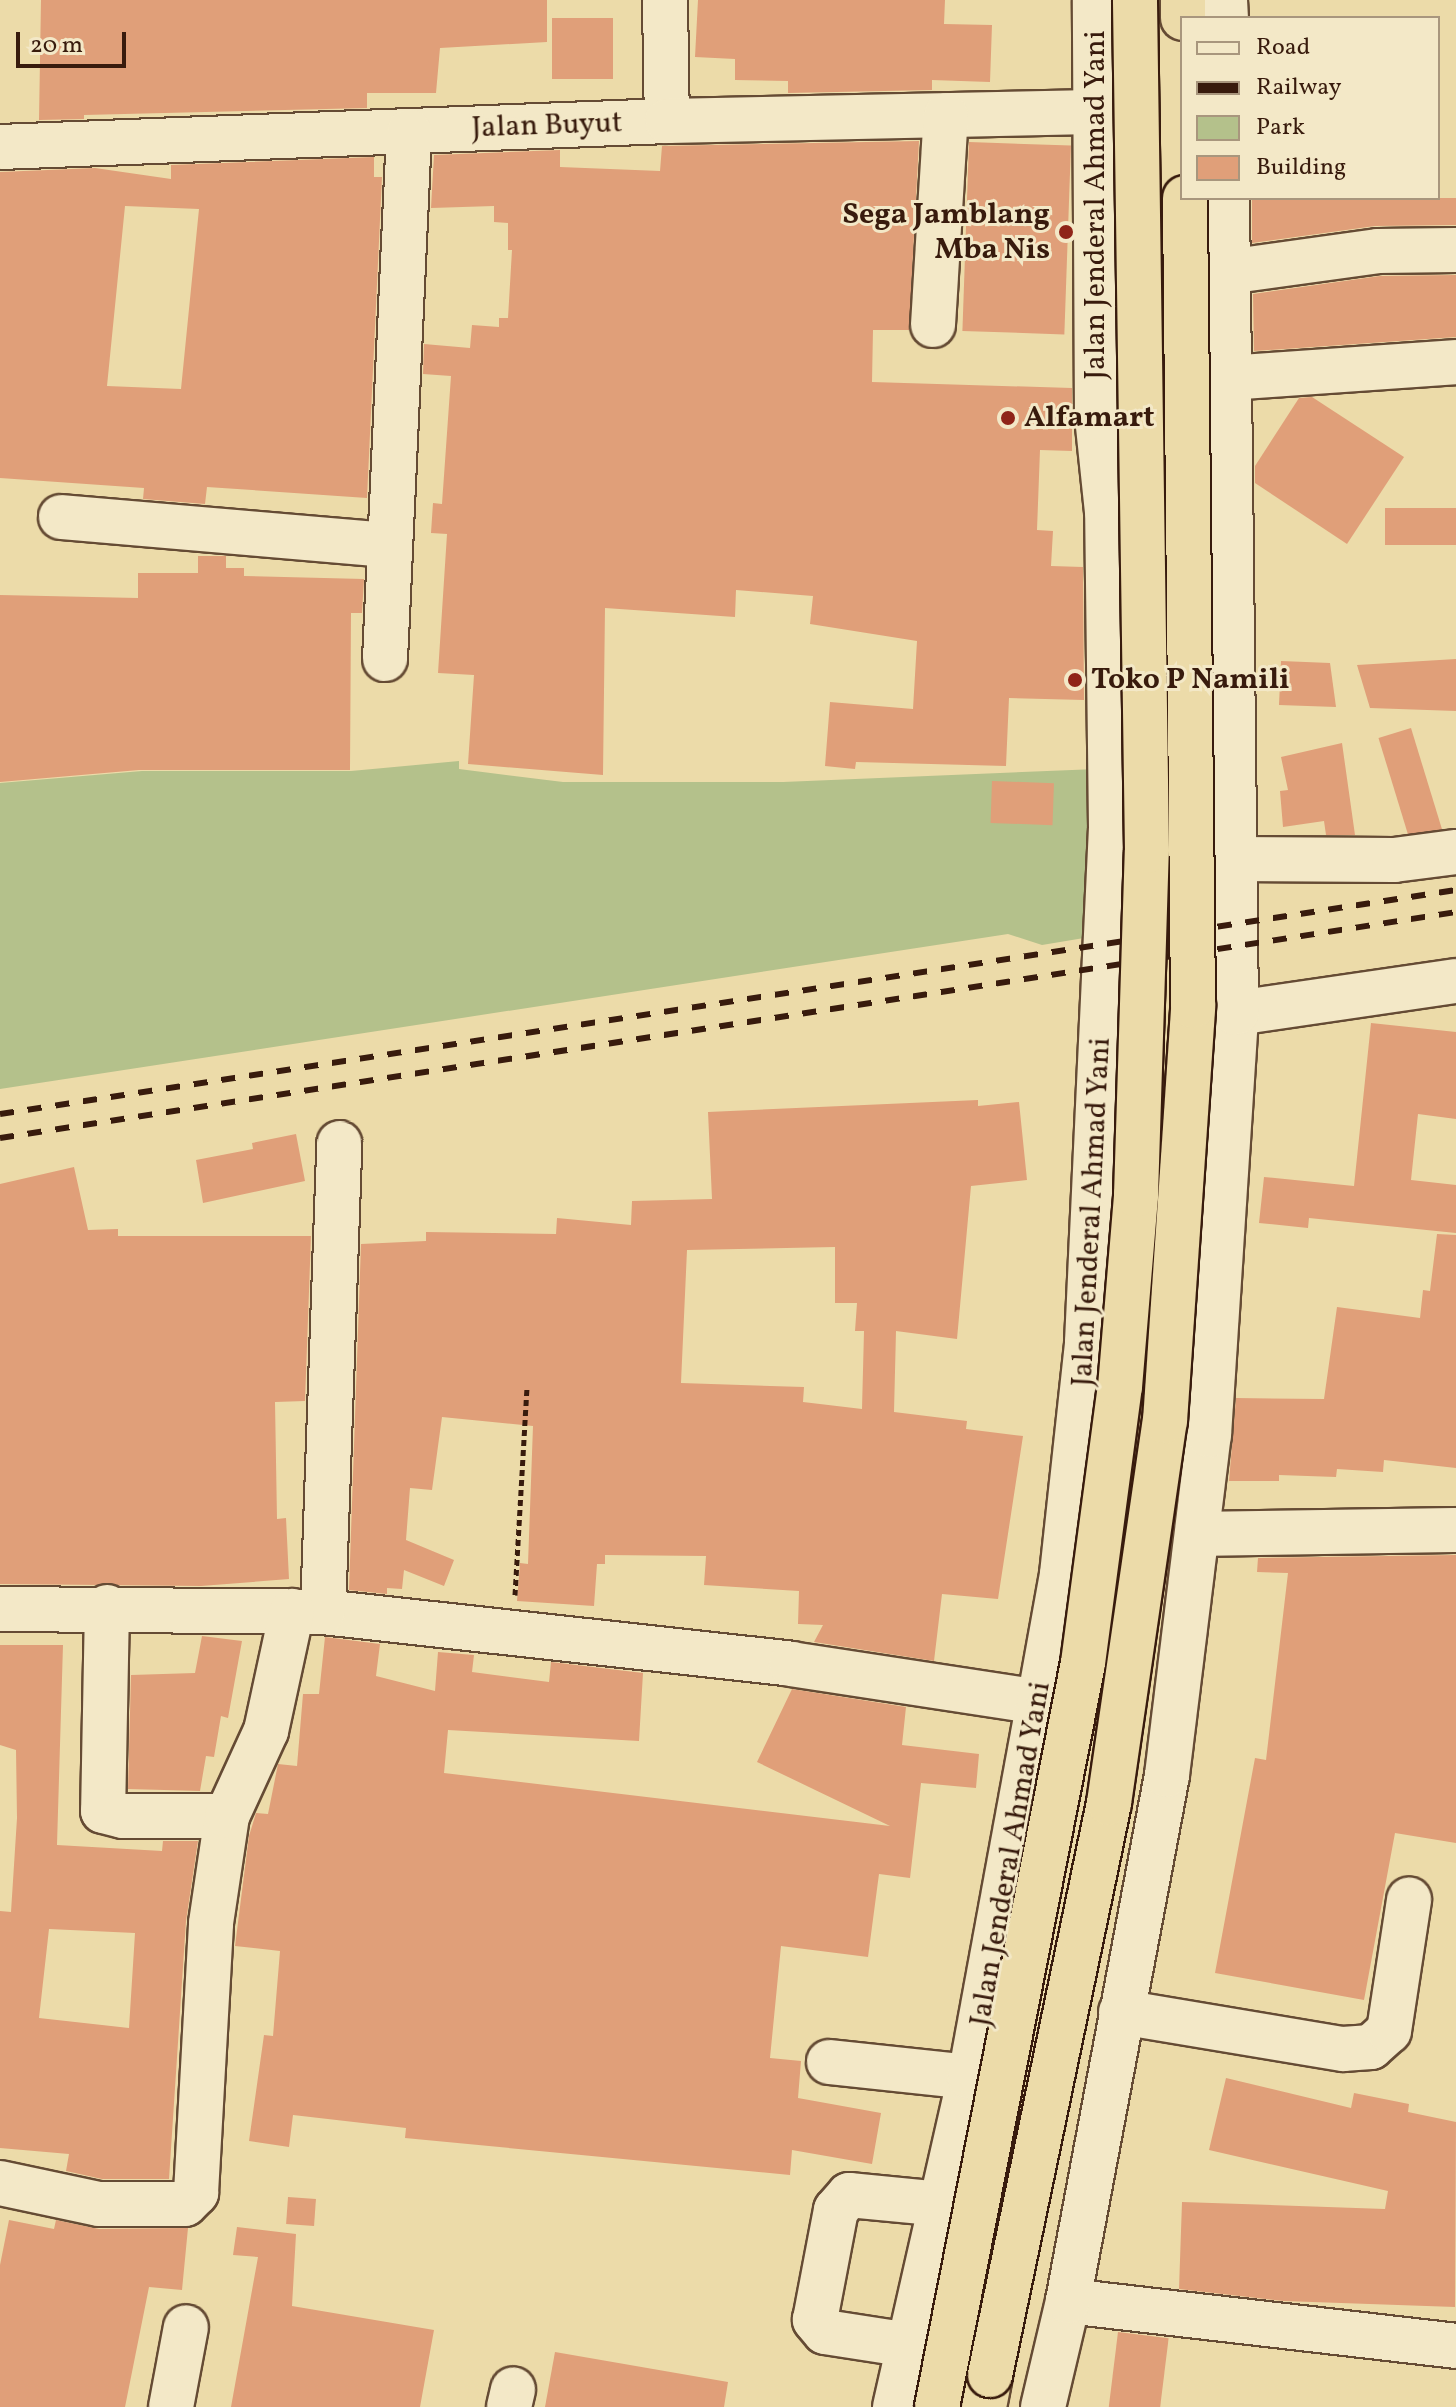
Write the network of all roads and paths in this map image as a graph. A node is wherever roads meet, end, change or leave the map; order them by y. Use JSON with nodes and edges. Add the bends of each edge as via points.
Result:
{"nodes":[{"id":1,"x":665,"y":0,"type":"edge"},
{"id":2,"x":1095,"y":0,"type":"edge"},
{"id":3,"x":1135,"y":0,"type":"edge"},
{"id":4,"x":1094,"y":112,"type":"junction"},
{"id":5,"x":946,"y":115,"type":"junction"},
{"id":6,"x":667,"y":121,"type":"junction"},
{"id":7,"x":409,"y":132,"type":"junction"},
{"id":8,"x":0,"y":147,"type":"edge"},
{"id":9,"x":1185,"y":200,"type":"edge"},
{"id":10,"x":1227,"y":200,"type":"edge"},
{"id":11,"x":1456,"y":250,"type":"edge"},
{"id":12,"x":1221,"y":276,"type":"junction"},
{"id":13,"x":933,"y":325,"type":"dead end"},
{"id":14,"x":1456,"y":362,"type":"edge"},
{"id":15,"x":1222,"y":383,"type":"junction"},
{"id":16,"x":1230,"y":492,"type":"junction"},
{"id":17,"x":1107,"y":512,"type":"junction"},
{"id":18,"x":61,"y":517,"type":"dead end"},
{"id":19,"x":389,"y":545,"type":"junction"},
{"id":20,"x":385,"y":659,"type":"dead end"},
{"id":21,"x":1456,"y":852,"type":"edge"},
{"id":22,"x":1234,"y":859,"type":"junction"},
{"id":23,"x":1456,"y":981,"type":"edge"},
{"id":24,"x":1236,"y":1013,"type":"junction"},
{"id":25,"x":339,"y":1143,"type":"dead end"},
{"id":26,"x":527,"y":1388,"type":"dead end"},
{"id":27,"x":1209,"y":1435,"type":"junction"},
{"id":28,"x":1078,"y":1441,"type":"junction"},
{"id":29,"x":1456,"y":1530,"type":"edge"},
{"id":30,"x":1200,"y":1534,"type":"junction"},
{"id":31,"x":107,"y":1607,"type":"junction"},
{"id":32,"x":0,"y":1609,"type":"edge"},
{"id":33,"x":307,"y":1612,"type":"junction"},
{"id":34,"x":513,"y":1632,"type":"junction"},
{"id":35,"x":1039,"y":1702,"type":"junction"},
{"id":36,"x":227,"y":1816,"type":"junction"},
{"id":37,"x":1409,"y":1900,"type":"dead end"},
{"id":38,"x":1121,"y":2012,"type":"junction"},
{"id":39,"x":829,"y":2062,"type":"dead end"},
{"id":40,"x":970,"y":2077,"type":"junction"},
{"id":41,"x":0,"y":2183,"type":"edge"},
{"id":42,"x":941,"y":2204,"type":"junction"},
{"id":43,"x":1068,"y":2301,"type":"junction"},
{"id":44,"x":186,"y":2327,"type":"dead end"},
{"id":45,"x":909,"y":2345,"type":"junction"},
{"id":46,"x":1456,"y":2346,"type":"edge"},
{"id":47,"x":171,"y":2407,"type":"edge"},
{"id":48,"x":895,"y":2407,"type":"edge"},
{"id":49,"x":937,"y":2407,"type":"edge"},
{"id":50,"x":984,"y":2407,"type":"edge"},
{"id":51,"x":1043,"y":2407,"type":"edge"}],
"edges":[{"from":1,"to":6,"type":"street"},
{"from":2,"to":4,"type":"street","name":"Jalan Jenderal Ahmad Yani"},
{"from":3,"to":49,"type":"highway","name":"Jalan Jenderal Ahmad Yani","bridge":true,"via":[[1147,851],[1136,1195],[1120,1387],[1083,1663]]},
{"from":4,"to":5,"type":"street","name":"Jalan Buyut"},
{"from":4,"to":17,"type":"street","name":"Jalan Jenderal Ahmad Yani","via":[[1104,276],[1097,417]]},
{"from":5,"to":6,"type":"street","name":"Jalan Buyut"},
{"from":5,"to":13,"type":"street"},
{"from":6,"to":7,"type":"street","name":"Jalan Buyut"},
{"from":7,"to":8,"type":"street","name":"Jalan Buyut"},
{"from":7,"to":19,"type":"street"},
{"from":9,"to":50,"type":"highway","bridge":true,"via":[[1193,1006],[1165,1421],[1130,1685],[1106,1819]]},
{"from":10,"to":12,"type":"street"},
{"from":11,"to":12,"type":"street","via":[[1378,251]]},
{"from":12,"to":15,"type":"street"},
{"from":14,"to":15,"type":"street"},
{"from":15,"to":16,"type":"street"},
{"from":16,"to":17,"type":"street","via":[[1209,537],[1176,557],[1143,556],[1124,541]]},
{"from":16,"to":22,"type":"street"},
{"from":17,"to":28,"type":"street","name":"Jalan Jenderal Ahmad Yani","via":[[1109,943]]},
{"from":18,"to":19,"type":"street"},
{"from":19,"to":20,"type":"street"},
{"from":21,"to":22,"type":"street","via":[[1394,860]]},
{"from":22,"to":24,"type":"street"},
{"from":23,"to":24,"type":"street"},
{"from":24,"to":27,"type":"street"},
{"from":25,"to":33,"type":"street"},
{"from":26,"to":34,"type":"path"},
{"from":27,"to":28,"type":"street","via":[[1179,1400],[1150,1391],[1116,1396]]},
{"from":27,"to":30,"type":"street"},
{"from":28,"to":35,"type":"street","name":"Jalan Jenderal Ahmad Yani"},
{"from":29,"to":30,"type":"street"},
{"from":30,"to":38,"type":"street","via":[[1167,1775]]},
{"from":31,"to":32,"type":"street"},
{"from":31,"to":33,"type":"street"},
{"from":31,"to":36,"type":"street","via":[[103,1811],[123,1816]]},
{"from":33,"to":34,"type":"street"},
{"from":33,"to":36,"type":"street","via":[[266,1731]]},
{"from":34,"to":35,"type":"street","via":[[791,1664]]},
{"from":35,"to":40,"type":"street","name":"Jalan Jenderal Ahmad Yani"},
{"from":36,"to":41,"type":"street","via":[[211,1923],[196,2193],[185,2204],[99,2204]]},
{"from":37,"to":38,"type":"street","via":[[1389,2031],[1371,2047],[1343,2049]]},
{"from":38,"to":43,"type":"street"},
{"from":39,"to":40,"type":"street"},
{"from":40,"to":42,"type":"street","name":"Jalan Jenderal Ahmad Yani"},
{"from":42,"to":45,"type":"street","name":"Jalan Jenderal Ahmad Yani"},
{"from":42,"to":45,"type":"street","via":[[849,2195],[836,2210],[815,2320],[825,2332]]},
{"from":43,"to":46,"type":"street"},
{"from":43,"to":51,"type":"street"},
{"from":44,"to":47,"type":"street"},
{"from":45,"to":48,"type":"street","name":"Jalan Jenderal Ahmad Yani"}]}
